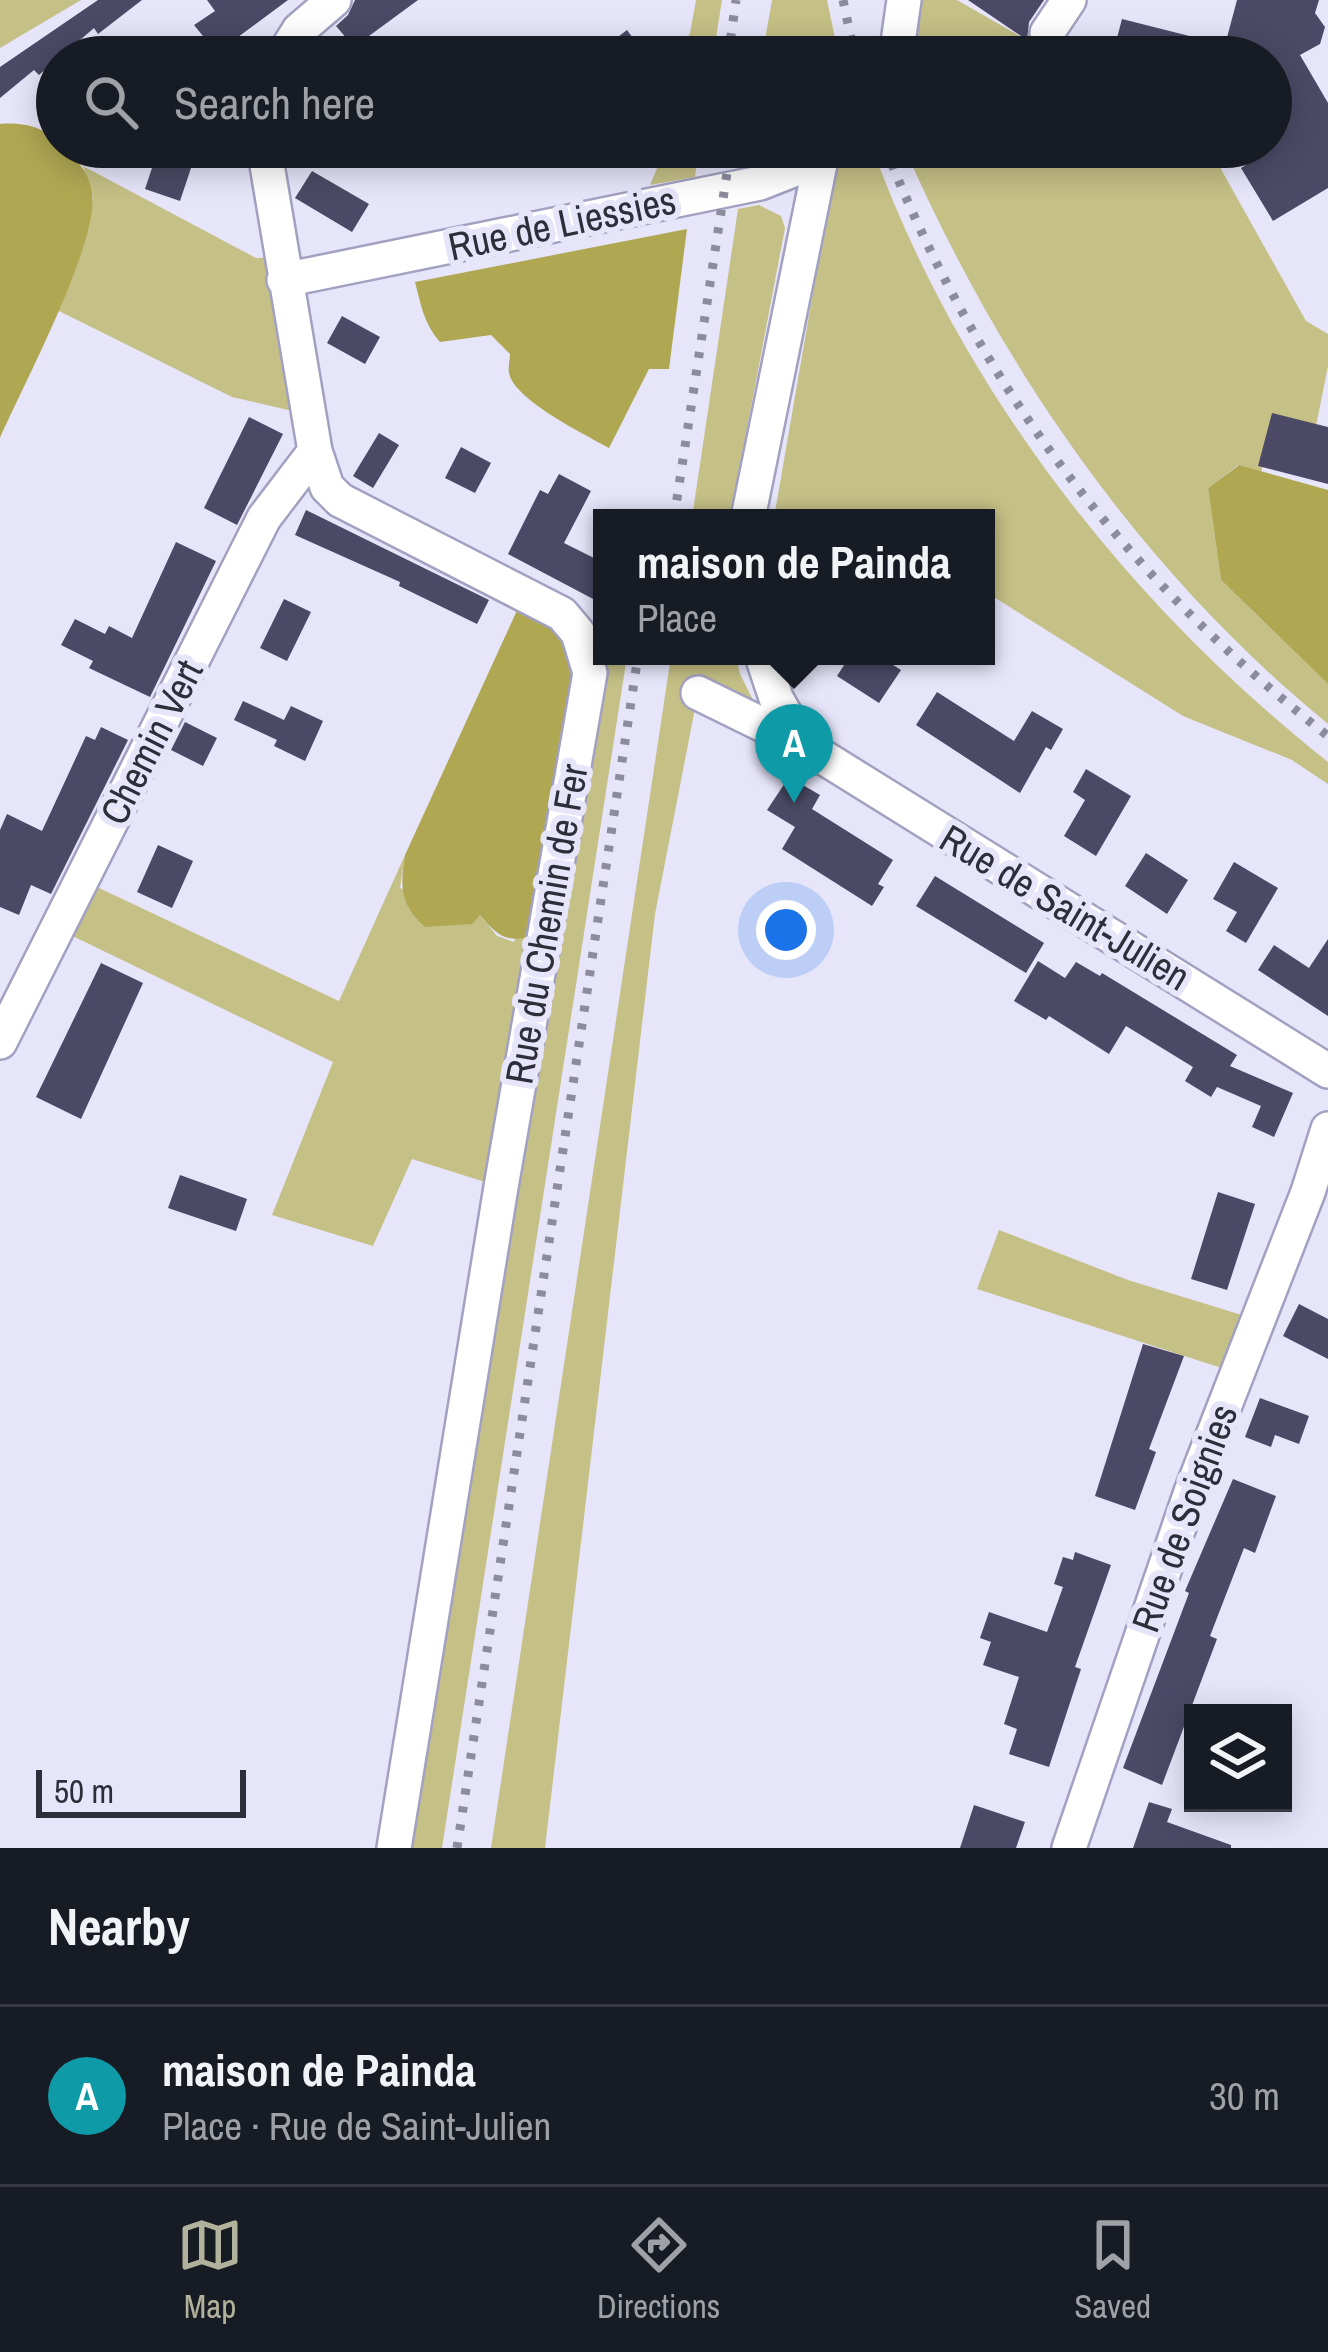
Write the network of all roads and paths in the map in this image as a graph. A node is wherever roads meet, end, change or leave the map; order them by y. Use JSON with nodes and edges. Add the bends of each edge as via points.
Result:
{"nodes":[{"id":1,"x":334,"y":0,"type":"edge"},
{"id":2,"x":904,"y":0,"type":"edge"},
{"id":3,"x":1069,"y":0,"type":"edge"},
{"id":4,"x":1047,"y":33,"type":"dead end"},
{"id":5,"x":294,"y":36,"type":"edge"},
{"id":6,"x":899,"y":36,"type":"edge"},
{"id":7,"x":267,"y":168,"type":"edge"},
{"id":8,"x":793,"y":168,"type":"edge"},
{"id":9,"x":823,"y":168,"type":"edge"},
{"id":10,"x":284,"y":280,"type":"junction"},
{"id":11,"x":315,"y":451,"type":"junction"},
{"id":12,"x":750,"y":509,"type":"edge"},
{"id":13,"x":765,"y":665,"type":"edge"},
{"id":14,"x":698,"y":693,"type":"dead end"},
{"id":15,"x":802,"y":745,"type":"junction"},
{"id":16,"x":0,"y":1042,"type":"edge"},
{"id":17,"x":1328,"y":1070,"type":"edge"},
{"id":18,"x":1328,"y":1129,"type":"edge"},
{"id":19,"x":1318,"y":1183,"type":"edge"},
{"id":20,"x":394,"y":1848,"type":"edge"},
{"id":21,"x":1069,"y":1848,"type":"edge"}],
"edges":[{"from":1,"to":5,"type":"street"},
{"from":2,"to":6,"type":"street"},
{"from":3,"to":4,"type":"street"},
{"from":7,"to":10,"type":"street","name":"Rue du Chemin de Fer"},
{"from":8,"to":10,"type":"street","name":"Rue de Liessies","via":[[760,183]]},
{"from":9,"to":12,"type":"street"},
{"from":10,"to":11,"type":"street","name":"Rue du Chemin de Fer"},
{"from":11,"to":16,"type":"street","name":"Chemin Vert","via":[[264,518]]},
{"from":11,"to":20,"type":"street","name":"Rue du Chemin de Fer","via":[[340,500],[562,614],[584,644],[590,674]]},
{"from":13,"to":15,"type":"street"},
{"from":14,"to":15,"type":"street","name":"Rue de Saint-Julien"},
{"from":15,"to":17,"type":"street","name":"Rue de Saint-Julien"},
{"from":18,"to":19,"type":"street","name":"Rue de Soignies"},
{"from":19,"to":21,"type":"street","name":"Rue de Soignies","via":[[1190,1492]]}]}
